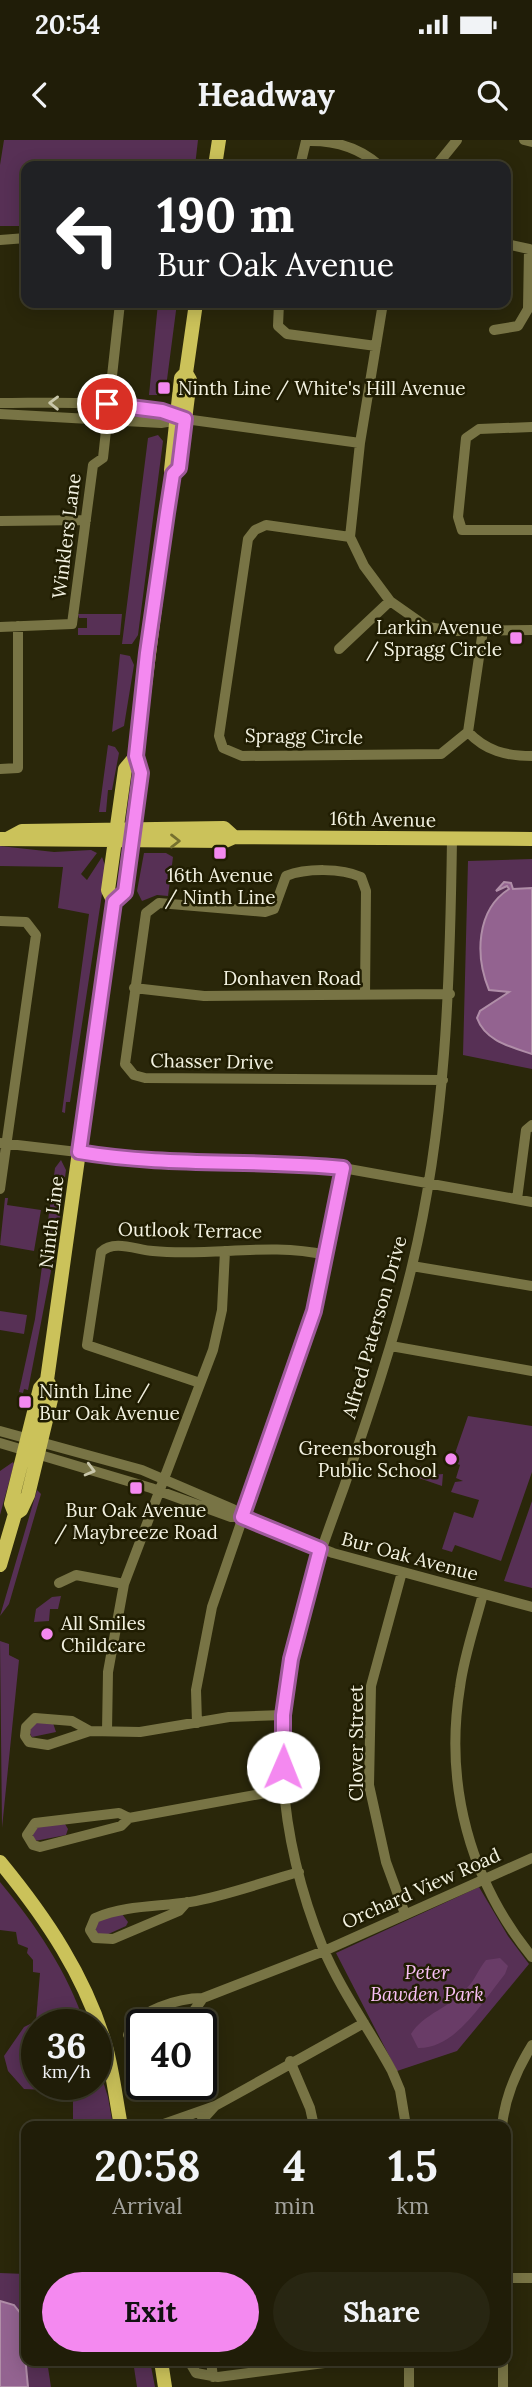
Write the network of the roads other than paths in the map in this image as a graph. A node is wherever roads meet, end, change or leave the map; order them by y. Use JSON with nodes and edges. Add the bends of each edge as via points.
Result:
{"nodes":[{"id":1,"x":219,"y":140,"type":"edge"},
{"id":2,"x":457,"y":140,"type":"edge"},
{"id":3,"x":524,"y":140,"type":"edge"},
{"id":4,"x":532,"y":142,"type":"edge"},
{"id":5,"x":216,"y":161,"type":"edge"},
{"id":6,"x":301,"y":161,"type":"edge"},
{"id":7,"x":374,"y":161,"type":"edge"},
{"id":8,"x":440,"y":161,"type":"edge"},
{"id":9,"x":21,"y":238,"type":"edge"},
{"id":10,"x":0,"y":240,"type":"edge"},
{"id":11,"x":511,"y":245,"type":"edge"},
{"id":12,"x":119,"y":308,"type":"edge"},
{"id":13,"x":195,"y":308,"type":"edge"},
{"id":14,"x":279,"y":308,"type":"edge"},
{"id":15,"x":382,"y":308,"type":"edge"},
{"id":16,"x":494,"y":330,"type":"dead end"},
{"id":17,"x":376,"y":346,"type":"junction"},
{"id":18,"x":0,"y":403,"type":"edge"},
{"id":19,"x":107,"y":404,"type":"junction"},
{"id":20,"x":0,"y":414,"type":"edge"},
{"id":21,"x":106,"y":418,"type":"junction"},
{"id":22,"x":179,"y":418,"type":"junction"},
{"id":23,"x":532,"y":428,"type":"edge"},
{"id":24,"x":360,"y":443,"type":"junction"},
{"id":25,"x":86,"y":520,"type":"junction"},
{"id":26,"x":0,"y":521,"type":"edge"},
{"id":27,"x":532,"y":530,"type":"edge"},
{"id":28,"x":350,"y":537,"type":"junction"},
{"id":29,"x":390,"y":601,"type":"junction"},
{"id":30,"x":18,"y":626,"type":"junction"},
{"id":31,"x":0,"y":627,"type":"edge"},
{"id":32,"x":483,"y":630,"type":"junction"},
{"id":33,"x":532,"y":630,"type":"edge"},
{"id":34,"x":339,"y":649,"type":"dead end"},
{"id":35,"x":468,"y":732,"type":"junction"},
{"id":36,"x":136,"y":756,"type":"junction"},
{"id":37,"x":532,"y":756,"type":"edge"},
{"id":38,"x":0,"y":769,"type":"edge"},
{"id":39,"x":116,"y":834,"type":"junction"},
{"id":40,"x":132,"y":834,"type":"junction"},
{"id":41,"x":4,"y":838,"type":"edge"},
{"id":42,"x":452,"y":839,"type":"junction"},
{"id":43,"x":532,"y":839,"type":"edge"},
{"id":44,"x":114,"y":902,"type":"junction"},
{"id":45,"x":0,"y":921,"type":"edge"},
{"id":46,"x":134,"y":988,"type":"junction"},
{"id":47,"x":450,"y":994,"type":"junction"},
{"id":48,"x":365,"y":995,"type":"junction"},
{"id":49,"x":443,"y":1080,"type":"junction"},
{"id":50,"x":532,"y":1125,"type":"edge"},
{"id":51,"x":3,"y":1144,"type":"edge"},
{"id":52,"x":79,"y":1152,"type":"junction"},
{"id":53,"x":343,"y":1168,"type":"junction"},
{"id":54,"x":430,"y":1184,"type":"junction"},
{"id":55,"x":0,"y":1189,"type":"edge"},
{"id":56,"x":517,"y":1199,"type":"junction"},
{"id":57,"x":532,"y":1202,"type":"edge"},
{"id":58,"x":225,"y":1251,"type":"junction"},
{"id":59,"x":326,"y":1255,"type":"junction"},
{"id":60,"x":412,"y":1266,"type":"junction"},
{"id":61,"x":532,"y":1286,"type":"edge"},
{"id":62,"x":391,"y":1346,"type":"junction"},
{"id":63,"x":532,"y":1371,"type":"edge"},
{"id":64,"x":200,"y":1384,"type":"junction"},
{"id":65,"x":0,"y":1431,"type":"edge"},
{"id":66,"x":0,"y":1443,"type":"edge"},
{"id":67,"x":33,"y":1447,"type":"junction"},
{"id":68,"x":163,"y":1477,"type":"junction"},
{"id":69,"x":158,"y":1490,"type":"junction"},
{"id":70,"x":242,"y":1517,"type":"junction"},
{"id":71,"x":320,"y":1549,"type":"junction"},
{"id":72,"x":0,"y":1565,"type":"edge"},
{"id":73,"x":402,"y":1572,"type":"junction"},
{"id":74,"x":59,"y":1583,"type":"dead end"},
{"id":75,"x":124,"y":1584,"type":"junction"},
{"id":76,"x":483,"y":1594,"type":"junction"},
{"id":77,"x":532,"y":1607,"type":"edge"},
{"id":78,"x":283,"y":1715,"type":"junction"},
{"id":79,"x":57,"y":1719,"type":"junction"},
{"id":80,"x":197,"y":1723,"type":"junction"},
{"id":81,"x":90,"y":1731,"type":"junction"},
{"id":82,"x":107,"y":1731,"type":"junction"},
{"id":83,"x":64,"y":1741,"type":"junction"},
{"id":84,"x":282,"y":1790,"type":"junction"},
{"id":85,"x":77,"y":1818,"type":"junction"},
{"id":86,"x":129,"y":1818,"type":"junction"},
{"id":87,"x":82,"y":1836,"type":"junction"},
{"id":88,"x":532,"y":1858,"type":"edge"},
{"id":89,"x":0,"y":1863,"type":"edge"},
{"id":90,"x":299,"y":1872,"type":"junction"},
{"id":91,"x":482,"y":1880,"type":"junction"},
{"id":92,"x":187,"y":1902,"type":"junction"},
{"id":93,"x":130,"y":1908,"type":"junction"},
{"id":94,"x":405,"y":1914,"type":"junction"},
{"id":95,"x":140,"y":1927,"type":"junction"},
{"id":96,"x":324,"y":1951,"type":"junction"},
{"id":97,"x":532,"y":1957,"type":"edge"},
{"id":98,"x":203,"y":1998,"type":"junction"},
{"id":99,"x":165,"y":2007,"type":"joint"},
{"id":100,"x":160,"y":2009,"type":"edge"},
{"id":101,"x":192,"y":2009,"type":"edge"},
{"id":102,"x":364,"y":2023,"type":"junction"},
{"id":103,"x":532,"y":2045,"type":"edge"},
{"id":104,"x":290,"y":2061,"type":"junction"},
{"id":105,"x":215,"y":2106,"type":"junction"},
{"id":106,"x":120,"y":2121,"type":"edge"},
{"id":107,"x":181,"y":2121,"type":"edge"},
{"id":108,"x":202,"y":2121,"type":"edge"},
{"id":109,"x":312,"y":2121,"type":"edge"},
{"id":110,"x":405,"y":2121,"type":"edge"},
{"id":111,"x":503,"y":2121,"type":"edge"},
{"id":112,"x":511,"y":2278,"type":"edge"},
{"id":113,"x":532,"y":2278,"type":"edge"},
{"id":114,"x":161,"y":2366,"type":"edge"},
{"id":115,"x":192,"y":2366,"type":"edge"},
{"id":116,"x":212,"y":2366,"type":"edge"},
{"id":117,"x":300,"y":2366,"type":"edge"},
{"id":118,"x":409,"y":2366,"type":"edge"},
{"id":119,"x":503,"y":2366,"type":"edge"},
{"id":120,"x":213,"y":2377,"type":"junction"},
{"id":121,"x":165,"y":2387,"type":"edge"},
{"id":122,"x":410,"y":2387,"type":"edge"},
{"id":123,"x":503,"y":2387,"type":"edge"}],
"edges":[{"from":1,"to":5,"type":"main road"},
{"from":2,"to":8,"type":"street"},
{"from":3,"to":4,"type":"street"},
{"from":6,"to":7,"type":"street","via":[[306,141],[323,140],[364,152]]},
{"from":9,"to":10,"type":"street"},
{"from":11,"to":16,"type":"street","via":[[528,249],[528,309],[518,326]]},
{"from":12,"to":19,"type":"street","name":"Winklers Lane"},
{"from":13,"to":22,"type":"main road","name":"Ninth Line","via":[[186,373],[190,380]]},
{"from":14,"to":17,"type":"street","via":[[278,326],[287,334]]},
{"from":15,"to":17,"type":"street"},
{"from":17,"to":24,"type":"street"},
{"from":19,"to":18,"type":"street","one_way":true},
{"from":19,"to":21,"type":"street","name":"Winklers Lane"},
{"from":19,"to":22,"type":"street"},
{"from":20,"to":21,"type":"street"},
{"from":21,"to":22,"type":"street","via":[[161,423]]},
{"from":21,"to":25,"type":"street","name":"Winklers Lane","via":[[103,458],[93,465]]},
{"from":22,"to":24,"type":"street"},
{"from":22,"to":36,"type":"main road","name":"Ninth Line","via":[[179,468],[173,474]]},
{"from":23,"to":27,"type":"street","via":[[479,429],[466,438],[458,517],[462,530]]},
{"from":24,"to":28,"type":"street"},
{"from":25,"to":26,"type":"street"},
{"from":25,"to":30,"type":"street","name":"Winklers Lane","via":[[72,624]]},
{"from":28,"to":29,"type":"street"},
{"from":28,"to":35,"type":"street","name":"Spragg Circle","via":[[266,525],[248,539],[219,736],[223,748],[242,756],[441,754]]},
{"from":29,"to":32,"type":"street","via":[[426,627]]},
{"from":29,"to":34,"type":"street"},
{"from":30,"to":31,"type":"street"},
{"from":30,"to":38,"type":"street","via":[[18,768]]},
{"from":32,"to":33,"type":"street"},
{"from":32,"to":35,"type":"street"},
{"from":35,"to":37,"type":"street","via":[[483,748]]},
{"from":36,"to":39,"type":"main road","name":"Ninth Line","via":[[125,769]]},
{"from":36,"to":40,"type":"main road","name":"Ninth Line","via":[[141,773]]},
{"from":39,"to":40,"type":"main road","name":"16th Avenue"},
{"from":39,"to":41,"type":"main road","name":"16th Avenue","via":[[22,841]]},
{"from":39,"to":44,"type":"main road","name":"Ninth Line","via":[[108,890]]},
{"from":40,"to":42,"type":"main road","name":"16th Avenue","via":[[225,841],[234,837]]},
{"from":40,"to":44,"type":"main road","name":"Ninth Line","via":[[125,892]]},
{"from":42,"to":43,"type":"main road","name":"16th Avenue"},
{"from":42,"to":47,"type":"street","name":"Alfred Paterson Drive"},
{"from":44,"to":52,"type":"main road","name":"Ninth Line"},
{"from":45,"to":51,"type":"street","via":[[26,922],[36,935]]},
{"from":46,"to":48,"type":"street","name":"Donhaven Road","via":[[204,996]]},
{"from":46,"to":48,"type":"street","name":"Chasser Drive","via":[[146,913],[152,907],[167,902],[265,912],[274,909],[286,876],[352,873],[361,877],[366,891]]},
{"from":46,"to":49,"type":"street","name":"Chasser Drive","via":[[125,1064],[134,1075]]},
{"from":47,"to":48,"type":"street","name":"Donhaven Road"},
{"from":47,"to":49,"type":"street","name":"Alfred Paterson Drive"},
{"from":49,"to":54,"type":"street","name":"Alfred Paterson Drive"},
{"from":50,"to":56,"type":"street","via":[[526,1130]]},
{"from":51,"to":52,"type":"street"},
{"from":51,"to":55,"type":"street"},
{"from":52,"to":53,"type":"street","via":[[172,1163]]},
{"from":52,"to":67,"type":"main road","name":"Ninth Line","via":[[47,1380],[40,1388]]},
{"from":53,"to":54,"type":"street"},
{"from":53,"to":59,"type":"street"},
{"from":54,"to":56,"type":"street"},
{"from":54,"to":60,"type":"street","name":"Alfred Paterson Drive"},
{"from":56,"to":57,"type":"street"},
{"from":58,"to":59,"type":"street","name":"Outlook Terrace","via":[[289,1248]]},
{"from":58,"to":64,"type":"street","via":[[220,1318]]},
{"from":58,"to":64,"type":"street","name":"Outlook Terrace","via":[[155,1252],[115,1245],[101,1252],[97,1266],[87,1345]]},
{"from":59,"to":70,"type":"street","via":[[314,1311]]},
{"from":60,"to":61,"type":"street"},
{"from":60,"to":62,"type":"street","name":"Alfred Paterson Drive"},
{"from":62,"to":63,"type":"street"},
{"from":62,"to":71,"type":"street","name":"Alfred Paterson Drive"},
{"from":64,"to":68,"type":"street"},
{"from":65,"to":67,"type":"street","name":"Bur Oak Avenue"},
{"from":66,"to":67,"type":"street","name":"Bur Oak Avenue"},
{"from":67,"to":68,"type":"street","name":"Bur Oak Avenue"},
{"from":67,"to":69,"type":"street","name":"Bur Oak Avenue","one_way":true},
{"from":67,"to":72,"type":"main road","name":"Ninth Line","via":[[11,1504],[15,1514]]},
{"from":68,"to":69,"type":"street"},
{"from":68,"to":70,"type":"street","name":"Bur Oak Avenue"},
{"from":69,"to":70,"type":"street","name":"Bur Oak Avenue","via":[[230,1517]]},
{"from":69,"to":75,"type":"street"},
{"from":70,"to":71,"type":"street","name":"Bur Oak Avenue"},
{"from":70,"to":80,"type":"street","via":[[207,1627]]},
{"from":71,"to":73,"type":"street","name":"Bur Oak Avenue"},
{"from":71,"to":78,"type":"street","name":"Alfred Paterson Drive","via":[[297,1630]]},
{"from":73,"to":76,"type":"street","name":"Bur Oak Avenue"},
{"from":73,"to":94,"type":"street","name":"Clover Street","via":[[371,1686],[369,1785],[386,1862]]},
{"from":74,"to":75,"type":"street","via":[[76,1575]]},
{"from":75,"to":82,"type":"street","via":[[108,1672]]},
{"from":76,"to":77,"type":"street","name":"Bur Oak Avenue"},
{"from":76,"to":91,"type":"street","via":[[464,1666],[455,1737],[464,1822]]},
{"from":78,"to":80,"type":"street"},
{"from":78,"to":84,"type":"street","name":"Alfred Paterson Drive"},
{"from":79,"to":81,"type":"street"},
{"from":79,"to":83,"type":"street"},
{"from":79,"to":83,"type":"street","via":[[35,1717],[25,1736],[37,1744]]},
{"from":80,"to":82,"type":"street","via":[[140,1732]]},
{"from":81,"to":82,"type":"street"},
{"from":81,"to":83,"type":"street"},
{"from":84,"to":86,"type":"street"},
{"from":84,"to":90,"type":"street","name":"Alfred Paterson Drive"},
{"from":85,"to":86,"type":"street","via":[[119,1813]]},
{"from":85,"to":87,"type":"street"},
{"from":85,"to":87,"type":"street","via":[[35,1823],[28,1838],[40,1847]]},
{"from":86,"to":87,"type":"street","via":[[121,1826]]},
{"from":88,"to":91,"type":"street","name":"Orchard View Road"},
{"from":89,"to":106,"type":"main road","via":[[55,1934],[79,1979],[106,2047]]},
{"from":90,"to":92,"type":"street"},
{"from":90,"to":96,"type":"street","name":"Alfred Paterson Drive"},
{"from":91,"to":94,"type":"street","name":"Orchard View Road"},
{"from":91,"to":97,"type":"street","via":[[510,1930]]},
{"from":92,"to":93,"type":"street"},
{"from":92,"to":95,"type":"street"},
{"from":93,"to":95,"type":"street"},
{"from":93,"to":95,"type":"street","via":[[94,1918],[92,1936],[113,1939]]},
{"from":94,"to":96,"type":"street","name":"Orchard View Road"},
{"from":96,"to":98,"type":"street","name":"Orchard View Road"},
{"from":96,"to":102,"type":"street","name":"Alfred Paterson Drive"},
{"from":98,"to":99,"type":"street"},
{"from":98,"to":101,"type":"street"},
{"from":99,"to":100,"type":"street"},
{"from":102,"to":104,"type":"street"},
{"from":102,"to":110,"type":"street","name":"Alfred Paterson Drive","via":[[400,2090]]},
{"from":103,"to":111,"type":"street","via":[[517,2069]]},
{"from":104,"to":105,"type":"street"},
{"from":104,"to":109,"type":"street"},
{"from":105,"to":107,"type":"street"},
{"from":105,"to":108,"type":"street"},
{"from":112,"to":113,"type":"street"},
{"from":114,"to":121,"type":"main road"},
{"from":115,"to":120,"type":"street","via":[[196,2373]]},
{"from":116,"to":120,"type":"street"},
{"from":117,"to":120,"type":"street"},
{"from":118,"to":122,"type":"street"},
{"from":119,"to":123,"type":"street"}]}
